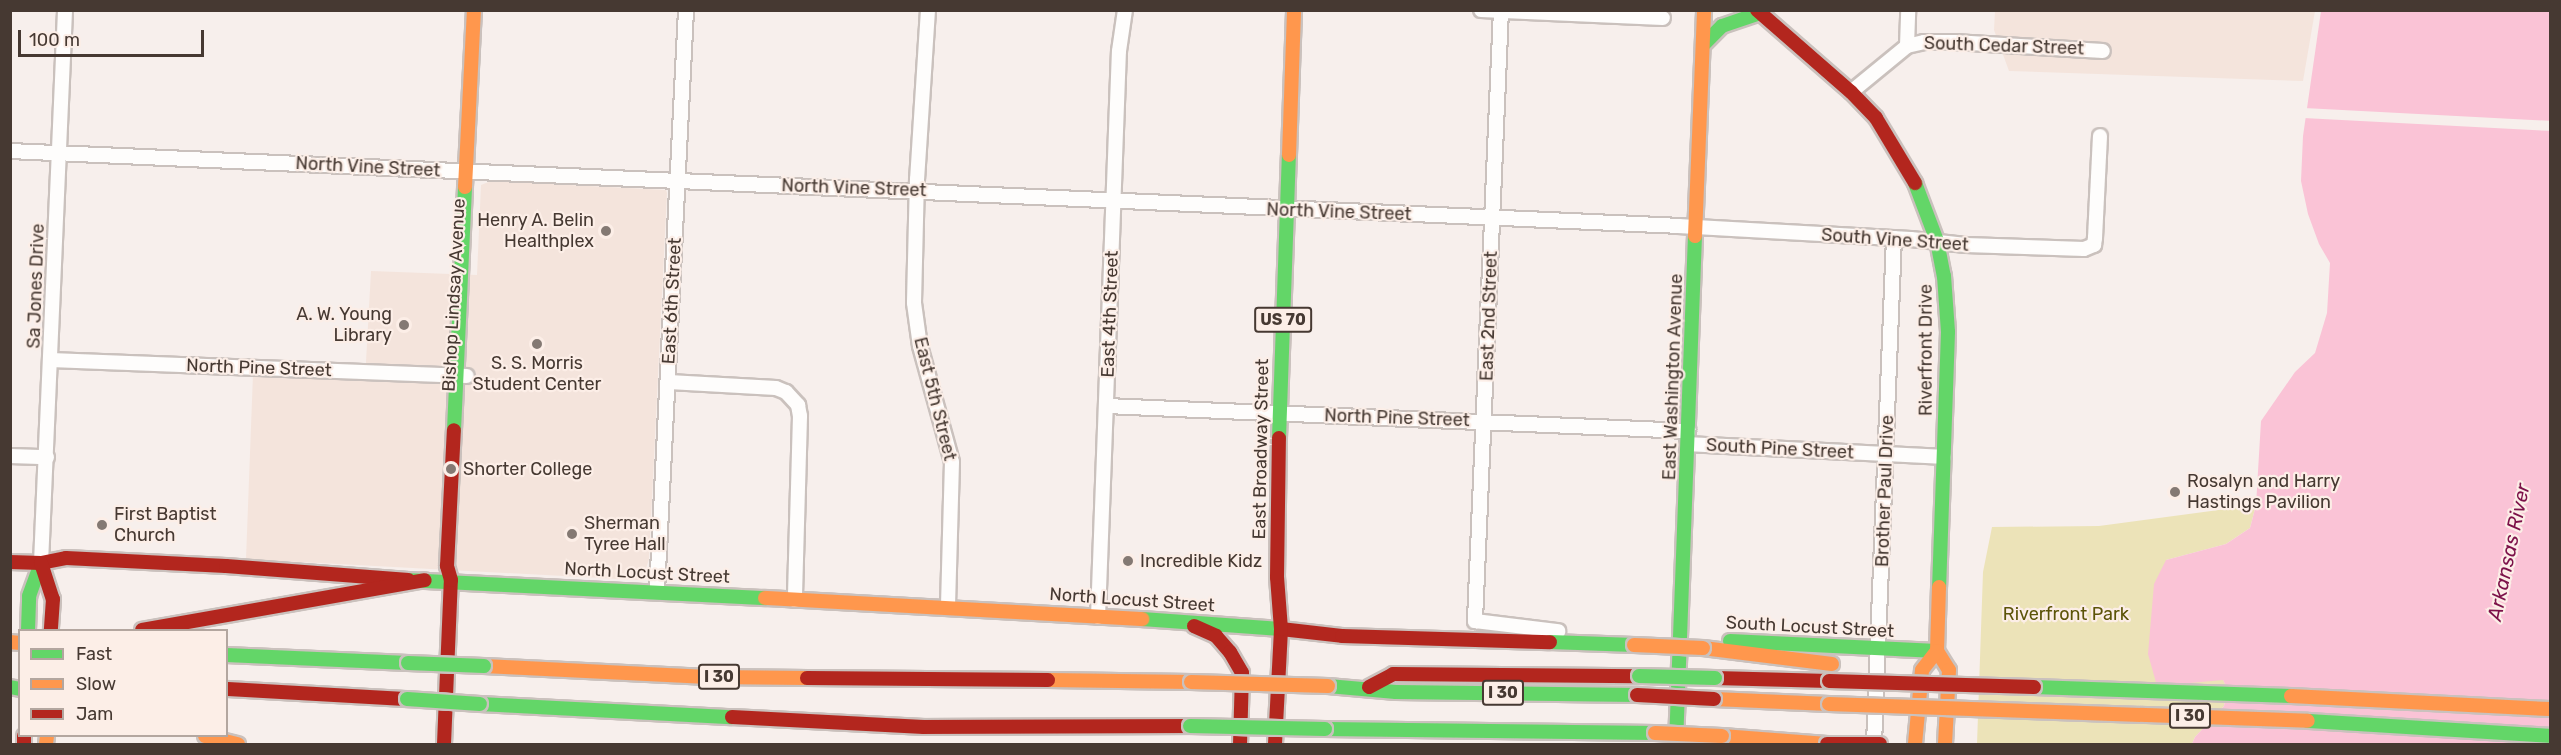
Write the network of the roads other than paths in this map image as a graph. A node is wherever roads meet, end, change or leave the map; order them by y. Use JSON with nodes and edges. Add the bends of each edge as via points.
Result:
{"nodes":[{"id":1,"x":65,"y":10,"type":"edge"},
{"id":2,"x":474,"y":10,"type":"edge"},
{"id":3,"x":487,"y":10,"type":"edge"},
{"id":4,"x":686,"y":10,"type":"edge"},
{"id":5,"x":928,"y":10,"type":"edge"},
{"id":6,"x":1125,"y":10,"type":"edge"},
{"id":7,"x":1294,"y":10,"type":"edge"},
{"id":8,"x":1481,"y":10,"type":"edge"},
{"id":9,"x":1704,"y":10,"type":"edge"},
{"id":10,"x":1908,"y":10,"type":"edge"},
{"id":11,"x":1502,"y":11,"type":"edge"},
{"id":12,"x":1758,"y":12,"type":"edge"},
{"id":13,"x":1663,"y":18,"type":"dead end"},
{"id":14,"x":1703,"y":45,"type":"junction"},
{"id":15,"x":1907,"y":46,"type":"junction"},
{"id":16,"x":2103,"y":51,"type":"dead end"},
{"id":17,"x":1851,"y":92,"type":"junction"},
{"id":18,"x":2100,"y":136,"type":"dead end"},
{"id":19,"x":10,"y":151,"type":"edge"},
{"id":20,"x":59,"y":152,"type":"junction"},
{"id":21,"x":472,"y":172,"type":"junction"},
{"id":22,"x":678,"y":182,"type":"junction"},
{"id":23,"x":919,"y":191,"type":"junction"},
{"id":24,"x":1115,"y":202,"type":"junction"},
{"id":25,"x":1288,"y":210,"type":"junction"},
{"id":26,"x":1492,"y":217,"type":"junction"},
{"id":27,"x":1696,"y":228,"type":"junction"},
{"id":28,"x":1894,"y":238,"type":"junction"},
{"id":29,"x":1937,"y":241,"type":"junction"},
{"id":30,"x":51,"y":360,"type":"junction"},
{"id":31,"x":461,"y":376,"type":"junction"},
{"id":32,"x":669,"y":382,"type":"junction"},
{"id":33,"x":1106,"y":406,"type":"junction"},
{"id":34,"x":1279,"y":413,"type":"junction"},
{"id":35,"x":1485,"y":422,"type":"junction"},
{"id":36,"x":1688,"y":438,"type":"junction"},
{"id":37,"x":1887,"y":455,"type":"junction"},
{"id":38,"x":10,"y":456,"type":"edge"},
{"id":39,"x":47,"y":457,"type":"junction"},
{"id":40,"x":1944,"y":457,"type":"junction"},
{"id":41,"x":10,"y":562,"type":"edge"},
{"id":42,"x":41,"y":563,"type":"junction"},
{"id":43,"x":425,"y":580,"type":"junction"},
{"id":44,"x":451,"y":580,"type":"junction"},
{"id":45,"x":657,"y":591,"type":"junction"},
{"id":46,"x":795,"y":600,"type":"junction"},
{"id":47,"x":948,"y":608,"type":"junction"},
{"id":48,"x":1098,"y":617,"type":"junction"},
{"id":49,"x":1187,"y":623,"type":"junction"},
{"id":50,"x":28,"y":629,"type":"edge"},
{"id":51,"x":51,"y":629,"type":"edge"},
{"id":52,"x":148,"y":629,"type":"edge"},
{"id":53,"x":1281,"y":629,"type":"junction"},
{"id":54,"x":1680,"y":638,"type":"junction"},
{"id":55,"x":1880,"y":648,"type":"junction"},
{"id":56,"x":1937,"y":651,"type":"junction"},
{"id":57,"x":228,"y":655,"type":"edge"},
{"id":58,"x":1369,"y":687,"type":"junction"},
{"id":59,"x":2034,"y":687,"type":"junction"},
{"id":60,"x":228,"y":689,"type":"edge"},
{"id":61,"x":2550,"y":709,"type":"edge"},
{"id":62,"x":1326,"y":729,"type":"junction"},
{"id":63,"x":2550,"y":736,"type":"edge"},
{"id":64,"x":212,"y":737,"type":"edge"},
{"id":65,"x":238,"y":744,"type":"edge"},
{"id":66,"x":444,"y":744,"type":"edge"},
{"id":67,"x":1240,"y":744,"type":"edge"},
{"id":68,"x":1275,"y":744,"type":"edge"},
{"id":69,"x":1463,"y":744,"type":"edge"},
{"id":70,"x":1676,"y":744,"type":"edge"},
{"id":71,"x":1827,"y":744,"type":"edge"},
{"id":72,"x":1874,"y":744,"type":"edge"},
{"id":73,"x":1880,"y":744,"type":"edge"},
{"id":74,"x":1915,"y":744,"type":"edge"},
{"id":75,"x":1945,"y":744,"type":"edge"}],
"edges":[{"from":1,"to":20,"type":"street","name":"Sa Jones Drive"},
{"from":2,"to":21,"type":"main road","name":"Bishop Lindsay Avenue"},
{"from":3,"to":21,"type":"main road","name":"Bishop Lindsay Avenue"},
{"from":4,"to":22,"type":"street","name":"East 6th Street"},
{"from":5,"to":23,"type":"street","name":"East 5th Street"},
{"from":6,"to":24,"type":"street","name":"East 4th Street","via":[[1119,51]]},
{"from":7,"to":25,"type":"main road","name":"East Broadway Street","number":"US 70"},
{"from":8,"to":11,"type":"street"},
{"from":9,"to":14,"type":"main road","name":"East Washington Avenue"},
{"from":10,"to":15,"type":"street"},
{"from":11,"to":13,"type":"street"},
{"from":11,"to":26,"type":"street","name":"East 2nd Street"},
{"from":12,"to":14,"type":"main road","via":[[1722,26]]},
{"from":12,"to":17,"type":"main road","name":"Riverfront Drive"},
{"from":14,"to":27,"type":"main road","name":"East Washington Avenue"},
{"from":15,"to":16,"type":"street","name":"South Cedar Street","via":[[1954,42]]},
{"from":15,"to":17,"type":"street"},
{"from":17,"to":29,"type":"main road","name":"Riverfront Drive","via":[[1876,118],[1904,158]]},
{"from":18,"to":29,"type":"street","name":"South Vine Street","via":[[2094,245],[2084,249]]},
{"from":19,"to":20,"type":"street","name":"North Vine Street"},
{"from":20,"to":21,"type":"street","name":"North Vine Street"},
{"from":20,"to":30,"type":"street","name":"Sa Jones Drive"},
{"from":21,"to":22,"type":"street","name":"North Vine Street"},
{"from":21,"to":31,"type":"main road","name":"Bishop Lindsay Avenue"},
{"from":22,"to":23,"type":"street","name":"North Vine Street"},
{"from":22,"to":32,"type":"street","name":"East 6th Street"},
{"from":23,"to":24,"type":"street","name":"North Vine Street"},
{"from":23,"to":47,"type":"street","name":"East 5th Street","via":[[915,315],[952,462]]},
{"from":24,"to":25,"type":"street","name":"North Vine Street"},
{"from":24,"to":33,"type":"street","name":"East 4th Street"},
{"from":25,"to":26,"type":"street","name":"North Vine Street"},
{"from":25,"to":34,"type":"main road","name":"East Broadway Street","number":"US 70"},
{"from":26,"to":27,"type":"street","name":"North Vine Street"},
{"from":26,"to":35,"type":"street","name":"East 2nd Street"},
{"from":27,"to":28,"type":"street","name":"South Vine Street"},
{"from":27,"to":36,"type":"main road","name":"East Washington Avenue"},
{"from":28,"to":29,"type":"street","name":"South Vine Street"},
{"from":28,"to":37,"type":"street","name":"Brother Paul Drive"},
{"from":29,"to":40,"type":"main road","name":"Riverfront Drive","via":[[1948,322]]},
{"from":30,"to":31,"type":"street","name":"North Pine Street"},
{"from":30,"to":39,"type":"street","name":"Sa Jones Drive"},
{"from":31,"to":44,"type":"main road","name":"Bishop Lindsay Avenue","via":[[447,566]]},
{"from":32,"to":45,"type":"street","name":"East 6th Street"},
{"from":32,"to":46,"type":"street","via":[[780,389],[792,398],[800,416]]},
{"from":33,"to":34,"type":"street","name":"North Pine Street"},
{"from":33,"to":48,"type":"street","name":"East 4th Street"},
{"from":34,"to":35,"type":"street","name":"North Pine Street"},
{"from":34,"to":53,"type":"main road","name":"East Broadway Street","number":"US 70","via":[[1277,578]]},
{"from":35,"to":36,"type":"street","name":"North Pine Street"},
{"from":35,"to":54,"type":"street","name":"East 2nd Street","via":[[1475,621],[1545,630]]},
{"from":36,"to":37,"type":"street","name":"South Pine Street"},
{"from":36,"to":54,"type":"main road","name":"East Washington Avenue"},
{"from":37,"to":40,"type":"street","name":"South Pine Street"},
{"from":37,"to":55,"type":"street","name":"Brother Paul Drive"},
{"from":38,"to":39,"type":"street"},
{"from":39,"to":42,"type":"street","name":"Sa Jones Drive"},
{"from":40,"to":56,"type":"main road","name":"Riverfront Drive"},
{"from":41,"to":42,"type":"main road","name":"North Locust Street"},
{"from":42,"to":43,"type":"main road","name":"North Locust Street","via":[[66,558]]},
{"from":42,"to":50,"type":"main road","name":"Sa Jones Drive","via":[[29,596]]},
{"from":42,"to":51,"type":"main road","name":"Sa Jones Drive","via":[[53,599]]},
{"from":43,"to":44,"type":"main road","name":"North Locust Street"},
{"from":43,"to":52,"type":"main road"},
{"from":44,"to":45,"type":"main road","name":"North Locust Street"},
{"from":44,"to":66,"type":"main road","name":"Bishop Lindsay Avenue"},
{"from":45,"to":46,"type":"main road","name":"North Locust Street"},
{"from":46,"to":47,"type":"main road","name":"North Locust Street"},
{"from":47,"to":48,"type":"main road","name":"North Locust Street"},
{"from":48,"to":49,"type":"main road","name":"North Locust Street"},
{"from":49,"to":53,"type":"main road","name":"North Locust Street"},
{"from":49,"to":67,"type":"main road","via":[[1216,636],[1242,673]]},
{"from":53,"to":59,"type":"main road","name":"North Locust Street","bridge":true,"via":[[1342,636],[1703,648]]},
{"from":53,"to":68,"type":"main road","name":"East Broadway Street","number":"US 70"},
{"from":54,"to":55,"type":"main road","name":"South Locust Street"},
{"from":54,"to":70,"type":"main road","name":"East Washington Avenue"},
{"from":55,"to":56,"type":"main road","name":"South Locust Street"},
{"from":55,"to":72,"type":"street","name":"Brother Paul Drive"},
{"from":56,"to":74,"type":"main road","via":[[1922,670]]},
{"from":56,"to":75,"type":"main road","name":"Riverfront Drive","via":[[1949,670]]},
{"from":57,"to":58,"type":"main road","number":"I 30","bridge":true,"via":[[713,677]]},
{"from":58,"to":59,"type":"main road","bridge":true,"via":[[1393,674]]},
{"from":58,"to":63,"type":"main road","number":"I 30","bridge":true,"via":[[1396,692],[1637,695],[2258,718]]},
{"from":59,"to":61,"type":"main road","via":[[2366,698]]},
{"from":60,"to":62,"type":"main road","number":"I 30","bridge":true,"via":[[924,727]]},
{"from":62,"to":69,"type":"main road","via":[[1378,738]]},
{"from":62,"to":71,"type":"main road","number":"I 30","bridge":true,"via":[[1655,733]]},
{"from":64,"to":65,"type":"main road"},
{"from":71,"to":73,"type":"main road","number":"I 30","bridge":true}]}
